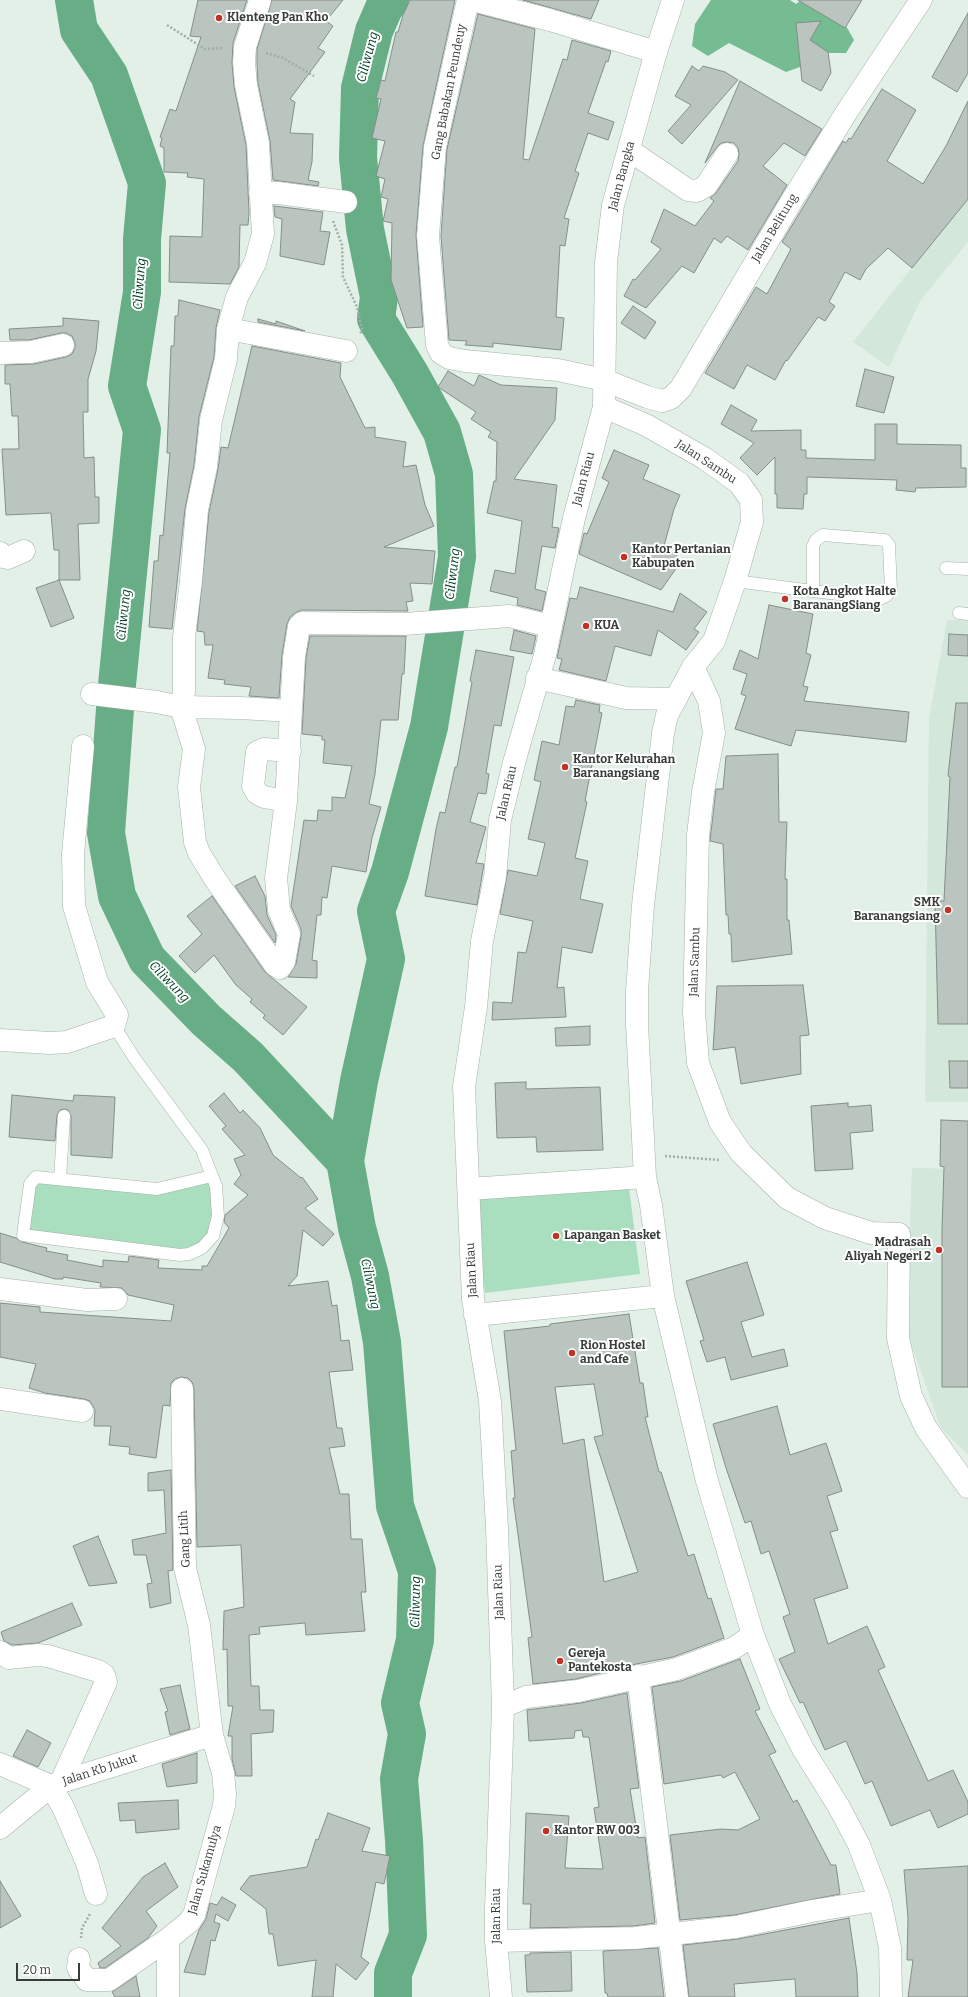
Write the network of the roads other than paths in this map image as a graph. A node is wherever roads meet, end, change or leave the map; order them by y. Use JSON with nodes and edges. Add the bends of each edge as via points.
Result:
{"nodes":[{"id":1,"x":260,"y":0,"type":"edge"},
{"id":2,"x":468,"y":0,"type":"edge"},
{"id":3,"x":473,"y":0,"type":"edge"},
{"id":4,"x":673,"y":0,"type":"edge"},
{"id":5,"x":921,"y":0,"type":"edge"},
{"id":6,"x":656,"y":52,"type":"junction"},
{"id":7,"x":629,"y":150,"type":"junction"},
{"id":8,"x":728,"y":154,"type":"dead end"},
{"id":9,"x":260,"y":193,"type":"junction"},
{"id":10,"x":346,"y":202,"type":"road end"},
{"id":11,"x":228,"y":329,"type":"junction"},
{"id":12,"x":63,"y":346,"type":"dead end"},
{"id":13,"x":346,"y":351,"type":"road end"},
{"id":14,"x":0,"y":353,"type":"edge"},
{"id":15,"x":604,"y":380,"type":"junction"},
{"id":16,"x":604,"y":407,"type":"junction"},
{"id":17,"x":24,"y":551,"type":"dead end"},
{"id":18,"x":0,"y":553,"type":"edge"},
{"id":19,"x":946,"y":568,"type":"dead end"},
{"id":20,"x":968,"y":569,"type":"edge"},
{"id":21,"x":735,"y":581,"type":"junction"},
{"id":22,"x":813,"y":591,"type":"junction"},
{"id":23,"x":550,"y":626,"type":"junction"},
{"id":24,"x":694,"y":667,"type":"junction"},
{"id":25,"x":537,"y":678,"type":"junction"},
{"id":26,"x":92,"y":694,"type":"dead end"},
{"id":27,"x":676,"y":699,"type":"junction"},
{"id":28,"x":181,"y":708,"type":"junction"},
{"id":29,"x":290,"y":711,"type":"junction"},
{"id":30,"x":83,"y":746,"type":"dead end"},
{"id":31,"x":290,"y":751,"type":"junction"},
{"id":32,"x":286,"y":801,"type":"junction"},
{"id":33,"x":114,"y":1026,"type":"junction"},
{"id":34,"x":0,"y":1040,"type":"edge"},
{"id":35,"x":64,"y":1116,"type":"dead end"},
{"id":36,"x":645,"y":1167,"type":"junction"},
{"id":37,"x":212,"y":1176,"type":"junction"},
{"id":38,"x":60,"y":1179,"type":"junction"},
{"id":39,"x":469,"y":1189,"type":"junction"},
{"id":40,"x":0,"y":1289,"type":"edge"},
{"id":41,"x":663,"y":1296,"type":"junction"},
{"id":42,"x":116,"y":1299,"type":"dead end"},
{"id":43,"x":475,"y":1315,"type":"junction"},
{"id":44,"x":182,"y":1389,"type":"dead end"},
{"id":45,"x":0,"y":1399,"type":"edge"},
{"id":46,"x":82,"y":1411,"type":"dead end"},
{"id":47,"x":968,"y":1487,"type":"edge"},
{"id":48,"x":753,"y":1635,"type":"junction"},
{"id":49,"x":0,"y":1652,"type":"edge"},
{"id":50,"x":638,"y":1676,"type":"junction"},
{"id":51,"x":503,"y":1707,"type":"junction"},
{"id":52,"x":212,"y":1735,"type":"junction"},
{"id":53,"x":0,"y":1764,"type":"edge"},
{"id":54,"x":56,"y":1784,"type":"junction"},
{"id":55,"x":0,"y":1828,"type":"edge"},
{"id":56,"x":96,"y":1894,"type":"road end"},
{"id":57,"x":880,"y":1900,"type":"junction"},
{"id":58,"x":668,"y":1934,"type":"junction"},
{"id":59,"x":168,"y":1939,"type":"junction"},
{"id":60,"x":496,"y":1941,"type":"junction"},
{"id":61,"x":79,"y":1959,"type":"road end"},
{"id":62,"x":168,"y":1997,"type":"edge"},
{"id":63,"x":501,"y":1997,"type":"edge"},
{"id":64,"x":677,"y":1997,"type":"edge"},
{"id":65,"x":891,"y":1997,"type":"edge"}],
"edges":[{"from":1,"to":9,"type":"street","via":[[245,47],[244,70],[258,143]]},
{"from":2,"to":15,"type":"street","name":"Gang Babakan Peundeuy","via":[[435,155],[428,236],[437,345],[441,353],[449,358],[558,370]]},
{"from":3,"to":6,"type":"street"},
{"from":4,"to":6,"type":"street","name":"Jalan Bangka"},
{"from":5,"to":15,"type":"street","name":"Jalan Belitung","via":[[794,196],[681,388],[671,398],[662,401]]},
{"from":6,"to":7,"type":"street","name":"Jalan Bangka"},
{"from":7,"to":8,"type":"street","via":[[688,190],[697,191],[706,186]]},
{"from":7,"to":15,"type":"street","name":"Jalan Bangka","via":[[613,205],[606,262]]},
{"from":9,"to":10,"type":"street"},
{"from":9,"to":11,"type":"street","via":[[263,234],[255,263],[237,297]]},
{"from":11,"to":13,"type":"street"},
{"from":11,"to":28,"type":"street","via":[[226,359],[211,420],[206,467],[197,510],[184,637],[184,692]]},
{"from":12,"to":14,"type":"street","via":[[31,352]]},
{"from":15,"to":16,"type":"street","name":"Jalan Bangka"},
{"from":16,"to":21,"type":"street","name":"Jalan Sambu","via":[[646,425],[704,458],[739,483],[751,500],[752,522]]},
{"from":16,"to":23,"type":"street","name":"Jalan Riau","via":[[574,518]]},
{"from":17,"to":18,"type":"street","via":[[8,558]]},
{"from":19,"to":20,"type":"lane"},
{"from":21,"to":22,"type":"lane"},
{"from":21,"to":24,"type":"street","name":"Jalan Sambu","via":[[714,641]]},
{"from":22,"to":22,"type":"lane","via":[[813,546],[823,535],[885,540],[889,545],[891,591],[886,596],[880,599]]},
{"from":23,"to":25,"type":"street","name":"Jalan Riau","via":[[545,655]]},
{"from":23,"to":29,"type":"street","via":[[509,616],[405,624],[301,624],[295,643]]},
{"from":24,"to":27,"type":"street"},
{"from":24,"to":47,"type":"street","name":"Jalan Sambu","via":[[709,701],[714,733],[698,835],[694,1013],[698,1063],[720,1122],[742,1153],[787,1198],[825,1218],[871,1233],[899,1234],[898,1338],[911,1396],[926,1428]]},
{"from":25,"to":27,"type":"street","via":[[626,698]]},
{"from":25,"to":39,"type":"street","name":"Jalan Riau","via":[[500,820],[495,877],[482,941],[476,1007],[464,1087]]},
{"from":26,"to":28,"type":"street","via":[[157,702]]},
{"from":27,"to":36,"type":"street","via":[[667,715],[663,733],[639,955],[637,1024]]},
{"from":28,"to":29,"type":"street"},
{"from":28,"to":32,"type":"street","via":[[194,749],[189,787],[193,831],[199,853],[275,965],[280,968],[284,962],[289,934],[279,910],[276,878]]},
{"from":29,"to":31,"type":"street"},
{"from":30,"to":33,"type":"street","via":[[74,854],[74,906],[96,982],[117,1015]]},
{"from":31,"to":32,"type":"street"},
{"from":31,"to":32,"type":"street","via":[[264,749],[257,752],[253,786],[257,793],[264,797]]},
{"from":33,"to":34,"type":"street","via":[[67,1042],[50,1044]]},
{"from":33,"to":37,"type":"lane","via":[[202,1150]]},
{"from":35,"to":38,"type":"lane"},
{"from":36,"to":39,"type":"street"},
{"from":36,"to":41,"type":"street"},
{"from":37,"to":38,"type":"lane","via":[[157,1189]]},
{"from":37,"to":38,"type":"lane","via":[[216,1186],[218,1216],[213,1236],[202,1248],[180,1255],[24,1235],[32,1180],[36,1177]]},
{"from":39,"to":43,"type":"street","name":"Jalan Riau"},
{"from":40,"to":42,"type":"street","via":[[87,1300]]},
{"from":41,"to":43,"type":"street"},
{"from":41,"to":48,"type":"street","via":[[707,1481]]},
{"from":43,"to":51,"type":"street","name":"Jalan Riau","via":[[490,1401]]},
{"from":44,"to":52,"type":"street","name":"Gang Litih","via":[[185,1568],[199,1625]]},
{"from":45,"to":46,"type":"street"},
{"from":48,"to":50,"type":"street","via":[[734,1648],[707,1659],[677,1669]]},
{"from":48,"to":57,"type":"street","via":[[780,1704],[803,1750],[856,1839]]},
{"from":49,"to":54,"type":"street","via":[[9,1658],[48,1656],[104,1675],[106,1682]]},
{"from":50,"to":51,"type":"street","via":[[612,1684],[526,1697]]},
{"from":50,"to":58,"type":"street"},
{"from":51,"to":60,"type":"street","name":"Jalan Riau"},
{"from":52,"to":54,"type":"street","name":"Jalan Kb Jukut"},
{"from":52,"to":59,"type":"street","name":"Jalan Sukamulya","via":[[223,1773],[224,1806],[194,1914],[189,1922]]},
{"from":53,"to":54,"type":"street"},
{"from":54,"to":55,"type":"street","name":"Jalan Kb Jukut"},
{"from":54,"to":56,"type":"street","via":[[87,1863]]},
{"from":57,"to":58,"type":"street","via":[[736,1927]]},
{"from":57,"to":65,"type":"street","via":[[890,1948]]},
{"from":58,"to":60,"type":"street","via":[[628,1938]]},
{"from":58,"to":64,"type":"street"},
{"from":59,"to":61,"type":"street","name":"Jalan Sukamulya","via":[[109,1980],[87,1980],[78,1968]]},
{"from":59,"to":62,"type":"street"},
{"from":60,"to":63,"type":"street","name":"Jalan Riau"}]}
